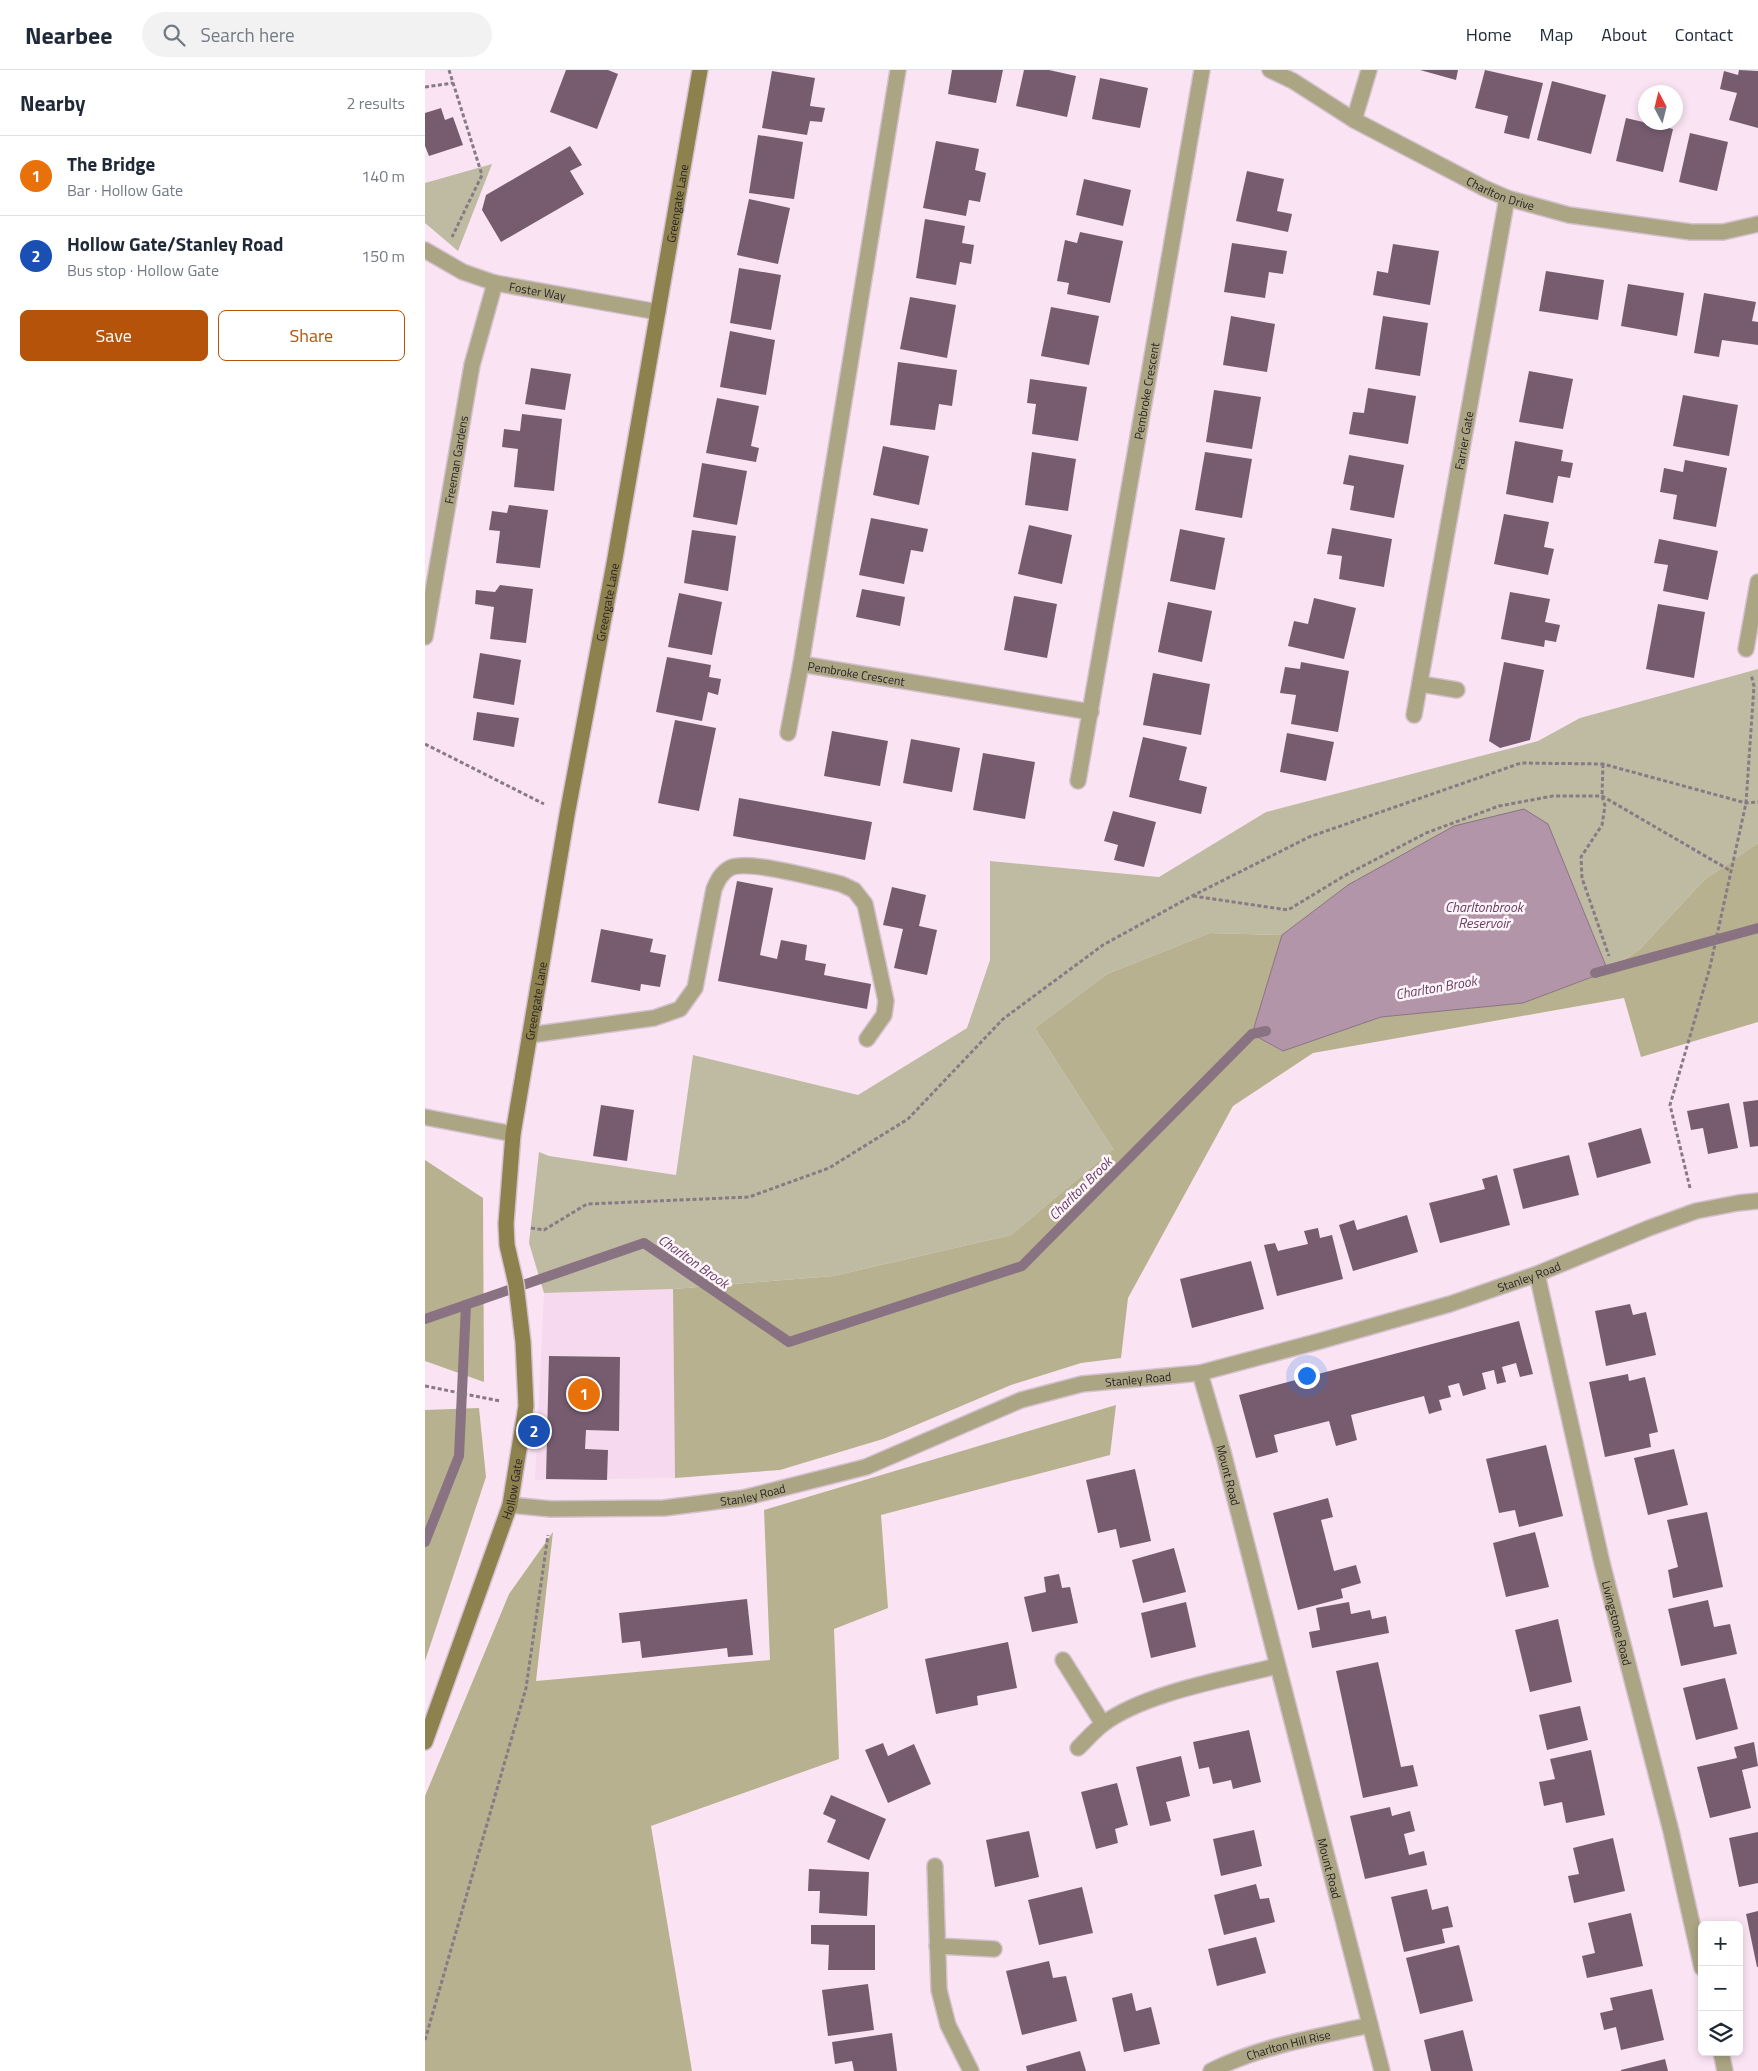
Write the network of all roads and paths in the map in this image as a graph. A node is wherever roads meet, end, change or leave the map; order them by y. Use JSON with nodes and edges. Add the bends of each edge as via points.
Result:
{"nodes":[{"id":1,"x":449,"y":70,"type":"edge"},
{"id":2,"x":700,"y":70,"type":"edge"},
{"id":3,"x":898,"y":70,"type":"edge"},
{"id":4,"x":1202,"y":70,"type":"edge"},
{"id":5,"x":1270,"y":70,"type":"edge"},
{"id":6,"x":1369,"y":70,"type":"edge"},
{"id":7,"x":453,"y":83,"type":"junction"},
{"id":8,"x":425,"y":87,"type":"edge"},
{"id":9,"x":1354,"y":120,"type":"junction"},
{"id":10,"x":1507,"y":198,"type":"junction"},
{"id":11,"x":1758,"y":224,"type":"edge"},
{"id":12,"x":425,"y":250,"type":"edge"},
{"id":13,"x":441,"y":260,"type":"junction"},
{"id":14,"x":495,"y":283,"type":"junction"},
{"id":15,"x":658,"y":312,"type":"junction"},
{"id":16,"x":1758,"y":582,"type":"edge"},
{"id":17,"x":1755,"y":611,"type":"edge"},
{"id":18,"x":425,"y":637,"type":"edge"},
{"id":19,"x":1746,"y":649,"type":"joint"},
{"id":20,"x":801,"y":664,"type":"junction"},
{"id":21,"x":1421,"y":684,"type":"junction"},
{"id":22,"x":1457,"y":690,"type":"dead end"},
{"id":23,"x":1091,"y":712,"type":"junction"},
{"id":24,"x":1414,"y":715,"type":"dead end"},
{"id":25,"x":788,"y":732,"type":"dead end"},
{"id":26,"x":425,"y":744,"type":"edge"},
{"id":27,"x":1603,"y":764,"type":"junction"},
{"id":28,"x":1078,"y":781,"type":"dead end"},
{"id":29,"x":1602,"y":796,"type":"junction"},
{"id":30,"x":1758,"y":802,"type":"edge"},
{"id":31,"x":1746,"y":803,"type":"junction"},
{"id":32,"x":567,"y":815,"type":"junction"},
{"id":33,"x":1731,"y":870,"type":"junction"},
{"id":34,"x":1192,"y":896,"type":"junction"},
{"id":35,"x":1609,"y":956,"type":"dead end"},
{"id":36,"x":530,"y":1035,"type":"junction"},
{"id":37,"x":867,"y":1039,"type":"dead end"},
{"id":38,"x":425,"y":1117,"type":"edge"},
{"id":39,"x":513,"y":1134,"type":"junction"},
{"id":40,"x":1758,"y":1201,"type":"edge"},
{"id":41,"x":1696,"y":1211,"type":"junction"},
{"id":42,"x":506,"y":1224,"type":"junction"},
{"id":43,"x":1537,"y":1274,"type":"junction"},
{"id":44,"x":1200,"y":1373,"type":"junction"},
{"id":45,"x":425,"y":1386,"type":"edge"},
{"id":46,"x":526,"y":1406,"type":"junction"},
{"id":47,"x":510,"y":1505,"type":"junction"},
{"id":48,"x":551,"y":1509,"type":"junction"},
{"id":49,"x":1063,"y":1660,"type":"dead end"},
{"id":50,"x":1277,"y":1666,"type":"junction"},
{"id":51,"x":1103,"y":1724,"type":"junction"},
{"id":52,"x":425,"y":1742,"type":"edge"},
{"id":53,"x":1078,"y":1748,"type":"dead end"},
{"id":54,"x":935,"y":1866,"type":"dead end"},
{"id":55,"x":937,"y":1946,"type":"junction"},
{"id":56,"x":994,"y":1949,"type":"dead end"},
{"id":57,"x":1702,"y":1966,"type":"edge"},
{"id":58,"x":1370,"y":2026,"type":"junction"},
{"id":59,"x":425,"y":2040,"type":"edge"},
{"id":60,"x":1722,"y":2056,"type":"edge"},
{"id":61,"x":971,"y":2071,"type":"edge"},
{"id":62,"x":1211,"y":2071,"type":"edge"},
{"id":63,"x":1382,"y":2071,"type":"edge"},
{"id":64,"x":1725,"y":2071,"type":"edge"}],
"edges":[{"from":1,"to":7,"type":"path"},
{"from":2,"to":15,"type":"street","name":"Greengate Lane"},
{"from":3,"to":20,"type":"street","name":"Pembroke Crescent"},
{"from":4,"to":23,"type":"street","name":"Pembroke Crescent"},
{"from":5,"to":9,"type":"street","name":"Charlton Drive"},
{"from":6,"to":9,"type":"street"},
{"from":7,"to":8,"type":"path"},
{"from":7,"to":13,"type":"path","via":[[482,175]]},
{"from":9,"to":10,"type":"street","name":"Charlton Drive"},
{"from":10,"to":11,"type":"street","name":"Charlton Drive","via":[[1569,214],[1691,232],[1723,232]]},
{"from":10,"to":21,"type":"street","name":"Farrier Gate"},
{"from":12,"to":13,"type":"street","name":"Foster Way"},
{"from":13,"to":14,"type":"street","name":"Foster Way"},
{"from":14,"to":15,"type":"street","name":"Foster Way"},
{"from":14,"to":18,"type":"street","name":"Freeman Gardens","via":[[472,365]]},
{"from":15,"to":32,"type":"street","name":"Greengate Lane"},
{"from":16,"to":17,"type":"street"},
{"from":17,"to":19,"type":"street"},
{"from":19,"to":31,"type":"path","via":[[1754,686]]},
{"from":20,"to":23,"type":"street","name":"Pembroke Crescent"},
{"from":20,"to":25,"type":"street","name":"Pembroke Crescent"},
{"from":21,"to":22,"type":"street"},
{"from":21,"to":24,"type":"street","name":"Farrier Gate"},
{"from":23,"to":28,"type":"street","name":"Pembroke Crescent"},
{"from":26,"to":32,"type":"path"},
{"from":27,"to":29,"type":"path"},
{"from":27,"to":31,"type":"path"},
{"from":27,"to":34,"type":"path","via":[[1521,763],[1309,837]]},
{"from":29,"to":33,"type":"path"},
{"from":29,"to":34,"type":"path","via":[[1553,796],[1499,806],[1426,833],[1288,910]]},
{"from":29,"to":35,"type":"path","via":[[1605,806],[1602,825],[1581,857],[1582,878]]},
{"from":30,"to":31,"type":"path"},
{"from":31,"to":33,"type":"path"},
{"from":32,"to":36,"type":"street","name":"Greengate Lane"},
{"from":33,"to":41,"type":"path","via":[[1710,967],[1670,1105]]},
{"from":34,"to":42,"type":"path","via":[[1103,945],[1003,1018],[908,1119],[829,1168],[749,1197],[587,1204],[545,1230]]},
{"from":36,"to":37,"type":"street","via":[[654,1018],[680,1009],[695,988],[714,889],[721,874],[733,867],[753,866],[841,884],[854,890],[865,904],[886,1001],[884,1015]]},
{"from":36,"to":39,"type":"street","name":"Greengate Lane"},
{"from":38,"to":39,"type":"street"},
{"from":39,"to":42,"type":"street","name":"Hollow Gate"},
{"from":40,"to":41,"type":"street","name":"Stanley Road"},
{"from":41,"to":43,"type":"street","name":"Stanley Road"},
{"from":42,"to":46,"type":"street","name":"Hollow Gate","via":[[507,1245],[517,1284]]},
{"from":43,"to":44,"type":"street","name":"Stanley Road","via":[[1450,1304]]},
{"from":43,"to":57,"type":"street","name":"Livingstone Road","via":[[1602,1563],[1671,1831]]},
{"from":44,"to":48,"type":"street","name":"Stanley Road","via":[[1082,1384],[1021,1400],[866,1467],[743,1498],[664,1508]]},
{"from":44,"to":50,"type":"street","name":"Mount Road"},
{"from":45,"to":46,"type":"path"},
{"from":46,"to":47,"type":"street","name":"Hollow Gate"},
{"from":47,"to":48,"type":"street","name":"Stanley Road"},
{"from":47,"to":52,"type":"street","name":"Hollow Gate"},
{"from":48,"to":59,"type":"path","via":[[526,1688]]},
{"from":49,"to":51,"type":"street"},
{"from":50,"to":51,"type":"street","via":[[1170,1694],[1134,1706]]},
{"from":50,"to":58,"type":"street","name":"Mount Road"},
{"from":51,"to":53,"type":"street"},
{"from":54,"to":55,"type":"street"},
{"from":55,"to":56,"type":"street"},
{"from":55,"to":61,"type":"street","via":[[939,1990],[948,2024]]},
{"from":58,"to":62,"type":"street","name":"Charlton Hill Rise","via":[[1259,2052]]},
{"from":58,"to":63,"type":"street","name":"Mount Road"},
{"from":60,"to":64,"type":"street"}]}
